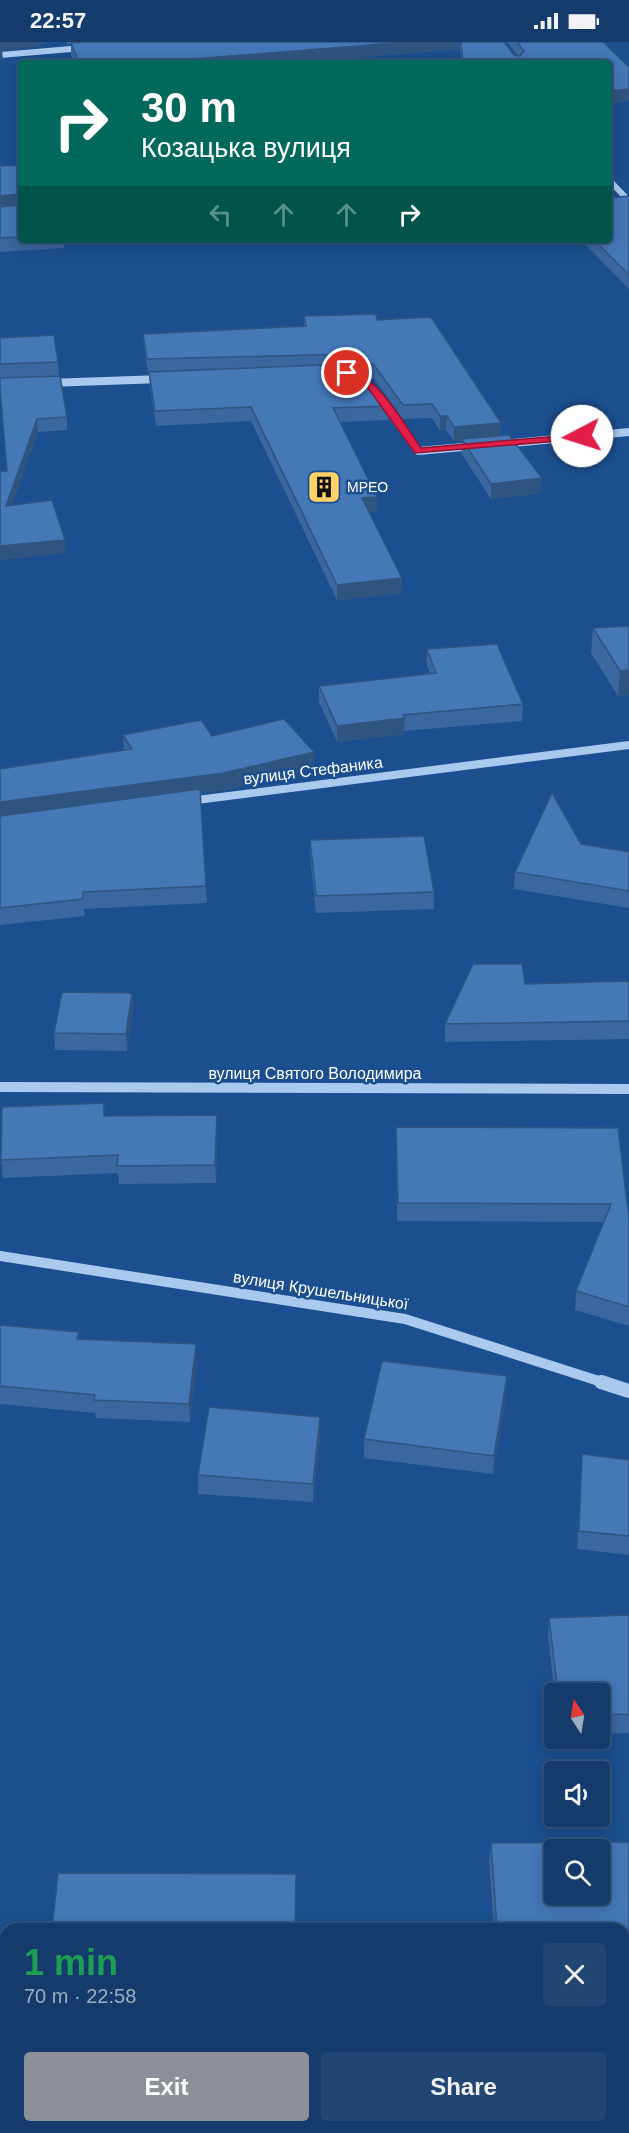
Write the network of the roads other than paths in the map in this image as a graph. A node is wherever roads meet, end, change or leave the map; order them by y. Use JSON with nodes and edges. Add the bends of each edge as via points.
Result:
{"nodes":[{"id":1,"x":95,"y":47,"type":"edge"},
{"id":2,"x":0,"y":55,"type":"edge"},
{"id":3,"x":612,"y":183,"type":"edge"},
{"id":4,"x":629,"y":201,"type":"edge"},
{"id":5,"x":168,"y":379,"type":"edge"},
{"id":6,"x":36,"y":383,"type":"edge"},
{"id":7,"x":375,"y":392,"type":"edge"},
{"id":8,"x":629,"y":432,"type":"edge"},
{"id":9,"x":629,"y":745,"type":"edge"},
{"id":10,"x":178,"y":802,"type":"edge"},
{"id":11,"x":0,"y":1087,"type":"edge"},
{"id":12,"x":629,"y":1089,"type":"edge"},
{"id":13,"x":0,"y":1256,"type":"edge"},
{"id":14,"x":629,"y":1391,"type":"edge"}],
"edges":[{"from":1,"to":2,"type":"street"},
{"from":3,"to":4,"type":"street"},
{"from":5,"to":6,"type":"street"},
{"from":7,"to":8,"type":"street","via":[[418,451]]},
{"from":9,"to":10,"type":"street","name":"вулиця Стефаника"},
{"from":11,"to":12,"type":"street","name":"вулиця Святого Володимира"},
{"from":13,"to":14,"type":"street","name":"вулиця Крушельницької","via":[[405,1319]]}]}
